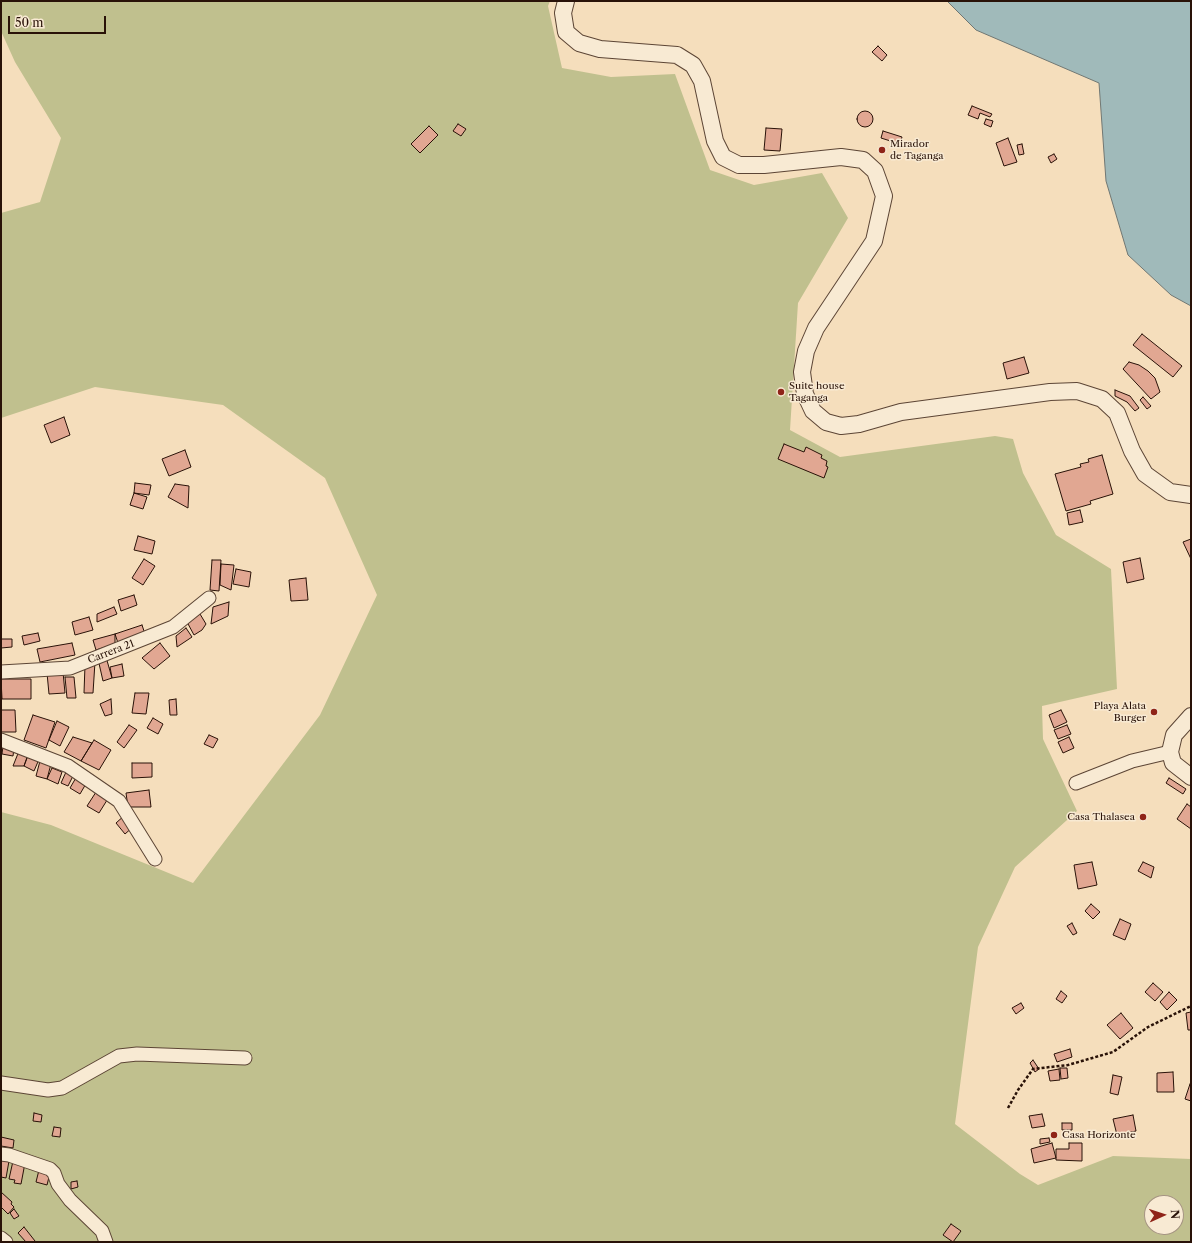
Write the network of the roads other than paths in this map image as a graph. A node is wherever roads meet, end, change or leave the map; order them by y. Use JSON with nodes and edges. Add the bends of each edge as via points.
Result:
{"nodes":[{"id":1,"x":566,"y":1,"type":"edge"},
{"id":2,"x":1191,"y":495,"type":"edge"},
{"id":3,"x":210,"y":598,"type":"dead end"},
{"id":4,"x":1,"y":672,"type":"edge"},
{"id":5,"x":1191,"y":716,"type":"edge"},
{"id":6,"x":1,"y":740,"type":"edge"},
{"id":7,"x":1170,"y":752,"type":"junction"},
{"id":8,"x":1189,"y":774,"type":"edge"},
{"id":9,"x":1076,"y":783,"type":"dead end"},
{"id":10,"x":155,"y":859,"type":"dead end"},
{"id":11,"x":245,"y":1058,"type":"dead end"},
{"id":12,"x":1,"y":1083,"type":"edge"},
{"id":13,"x":1,"y":1154,"type":"edge"},
{"id":14,"x":1,"y":1238,"type":"edge"},
{"id":15,"x":6,"y":1242,"type":"edge"},
{"id":16,"x":106,"y":1242,"type":"edge"}],
"edges":[{"from":1,"to":2,"type":"street","via":[[563,13],[566,32],[579,43],[600,49],[677,55],[693,65],[702,81],[714,141],[723,157],[739,165],[841,157],[862,160],[875,171],[884,196],[874,241],[816,328],[806,351],[802,372],[805,394],[813,411],[826,422],[841,426],[859,424],[901,412],[1050,392],[1077,391],[1102,399],[1117,413],[1132,451],[1145,474],[1170,492]]},
{"from":3,"to":4,"type":"street","name":"Carrera 21","via":[[174,627],[70,668]]},
{"from":5,"to":7,"type":"street","via":[[1174,735]]},
{"from":6,"to":10,"type":"street","via":[[68,766],[119,801]]},
{"from":7,"to":8,"type":"street","via":[[1173,763]]},
{"from":7,"to":9,"type":"street","via":[[1132,761]]},
{"from":11,"to":12,"type":"street","via":[[137,1054],[119,1056],[62,1088],[48,1090]]},
{"from":13,"to":16,"type":"street","via":[[50,1169],[70,1200],[102,1231]]},
{"from":14,"to":15,"type":"street"}]}
